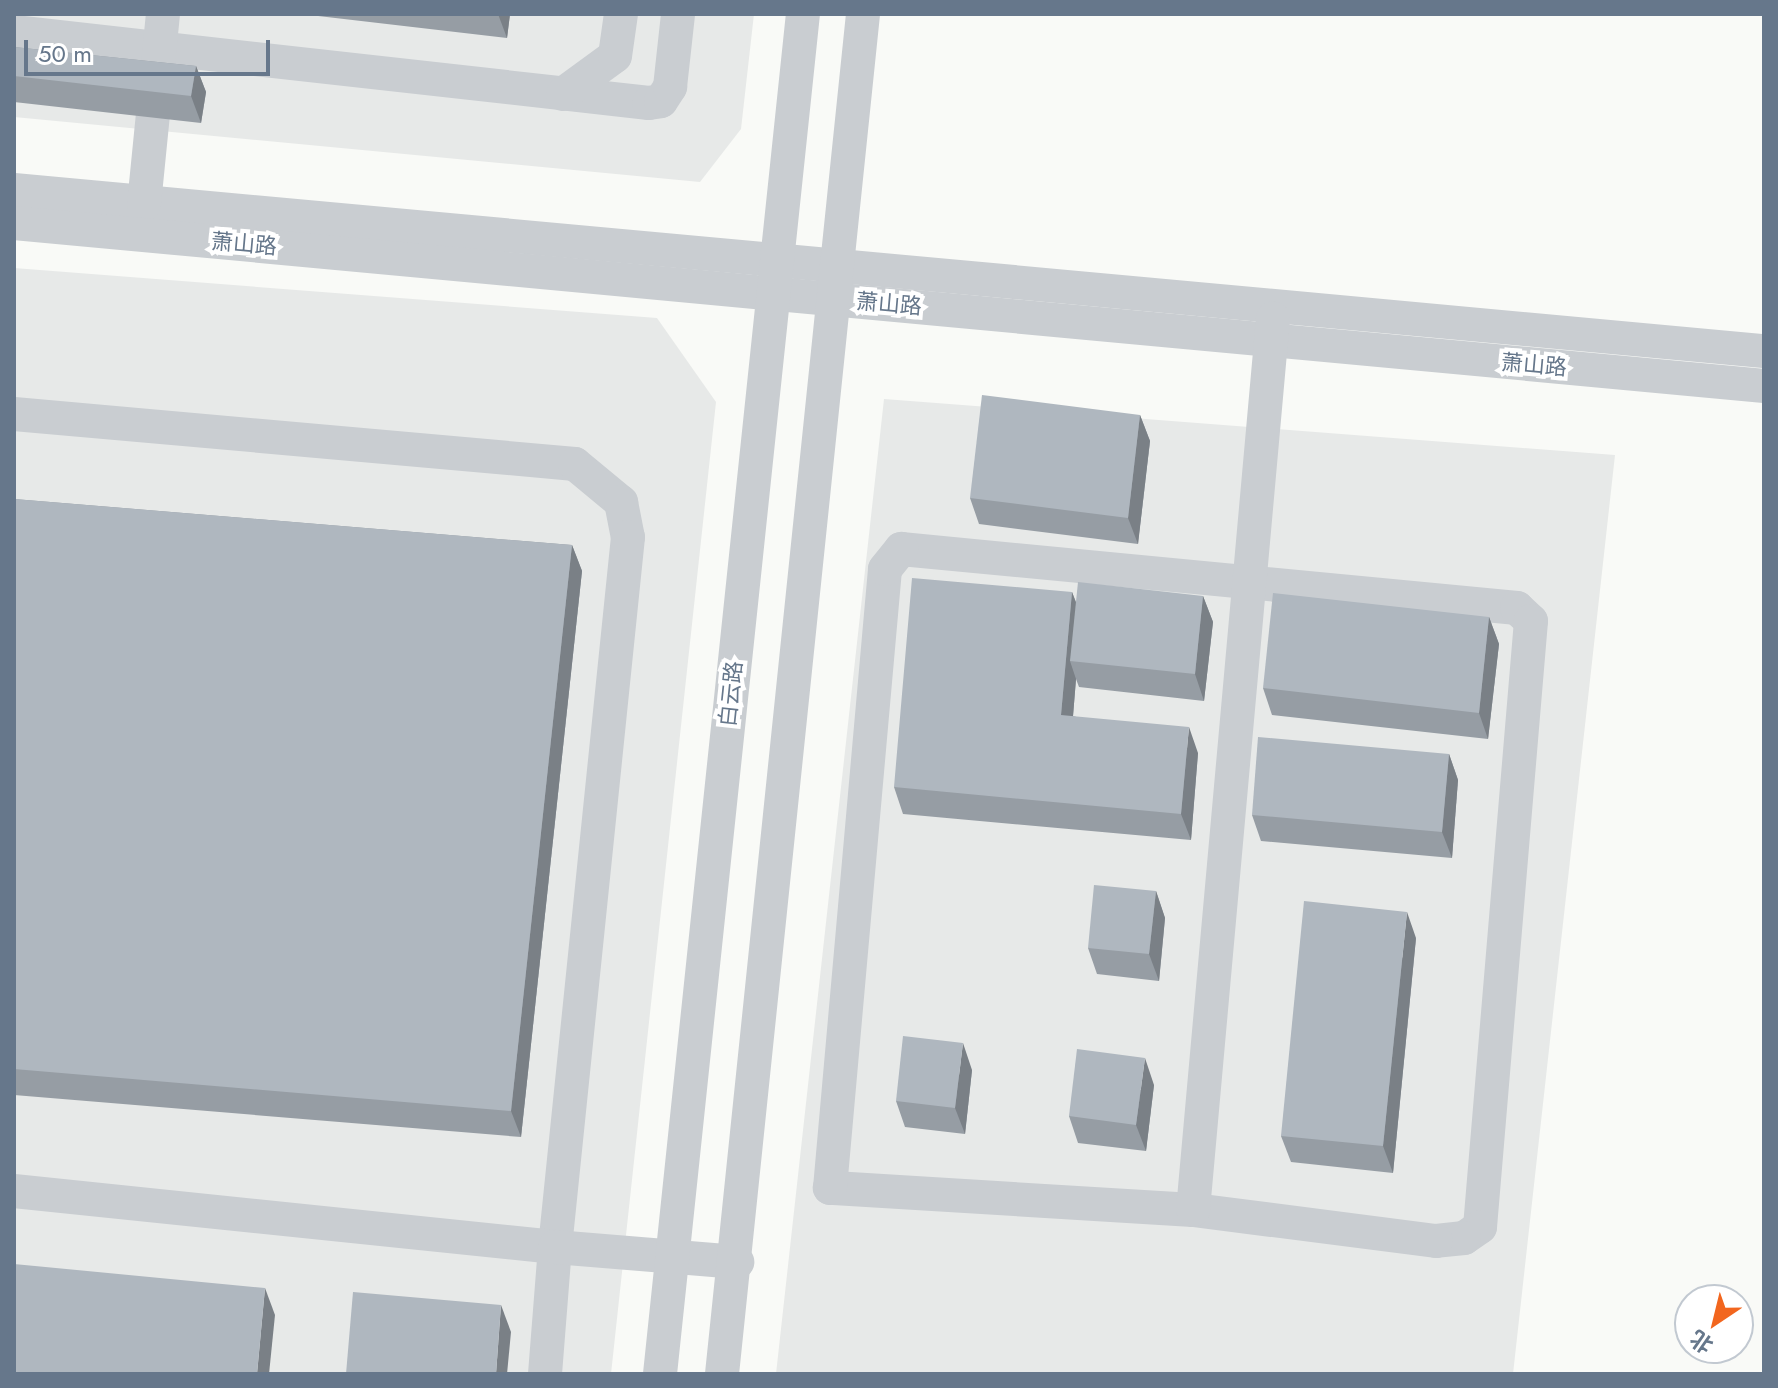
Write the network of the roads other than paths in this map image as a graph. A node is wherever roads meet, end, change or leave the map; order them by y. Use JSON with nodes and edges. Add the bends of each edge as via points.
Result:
{"nodes":[{"id":1,"x":163,"y":14,"type":"edge"},
{"id":2,"x":621,"y":14,"type":"edge"},
{"id":3,"x":678,"y":14,"type":"edge"},
{"id":4,"x":803,"y":14,"type":"edge"},
{"id":5,"x":863,"y":14,"type":"edge"},
{"id":6,"x":14,"y":32,"type":"edge"},
{"id":7,"x":160,"y":48,"type":"junction"},
{"id":8,"x":563,"y":94,"type":"junction"},
{"id":9,"x":14,"y":190,"type":"edge"},
{"id":10,"x":144,"y":204,"type":"junction"},
{"id":11,"x":14,"y":223,"type":"edge"},
{"id":12,"x":774,"y":277,"type":"junction"},
{"id":13,"x":835,"y":283,"type":"junction"},
{"id":14,"x":1272,"y":323,"type":"junction"},
{"id":15,"x":1764,"y":351,"type":"edge"},
{"id":16,"x":1764,"y":386,"type":"edge"},
{"id":17,"x":14,"y":414,"type":"edge"},
{"id":18,"x":1249,"y":584,"type":"junction"},
{"id":19,"x":14,"y":1191,"type":"edge"},
{"id":20,"x":1193,"y":1210,"type":"junction"},
{"id":21,"x":555,"y":1247,"type":"junction"},
{"id":22,"x":672,"y":1257,"type":"junction"},
{"id":23,"x":737,"y":1262,"type":"junction"},
{"id":24,"x":545,"y":1374,"type":"edge"},
{"id":25,"x":660,"y":1374,"type":"edge"},
{"id":26,"x":722,"y":1374,"type":"edge"}],
"edges":[{"from":1,"to":7,"type":"street"},
{"from":2,"to":8,"type":"street","via":[[615,56]]},
{"from":3,"to":8,"type":"street","via":[[670,87],[661,101]]},
{"from":4,"to":12,"type":"street","name":"白云路"},
{"from":5,"to":13,"type":"street"},
{"from":6,"to":7,"type":"street"},
{"from":7,"to":8,"type":"street"},
{"from":7,"to":10,"type":"street"},
{"from":9,"to":10,"type":"street","name":"萧山路"},
{"from":10,"to":12,"type":"street","name":"萧山路"},
{"from":11,"to":12,"type":"street","name":"萧山路"},
{"from":12,"to":13,"type":"street","name":"萧山路"},
{"from":12,"to":22,"type":"street","name":"白云路"},
{"from":13,"to":14,"type":"street","name":"萧山路"},
{"from":13,"to":23,"type":"street"},
{"from":14,"to":15,"type":"street","name":"萧山路"},
{"from":14,"to":16,"type":"street","name":"萧山路"},
{"from":14,"to":18,"type":"street"},
{"from":17,"to":21,"type":"street","via":[[575,464],[621,502],[628,537]]},
{"from":18,"to":20,"type":"street"},
{"from":18,"to":20,"type":"street","via":[[1517,608],[1531,621],[1480,1227],[1464,1238],[1436,1241]]},
{"from":18,"to":20,"type":"street","via":[[901,549],[885,569],[830,1188]]},
{"from":19,"to":21,"type":"street"},
{"from":21,"to":22,"type":"street"},
{"from":21,"to":24,"type":"street"},
{"from":22,"to":23,"type":"street"},
{"from":22,"to":25,"type":"street","name":"白云路"},
{"from":23,"to":26,"type":"street"}]}
